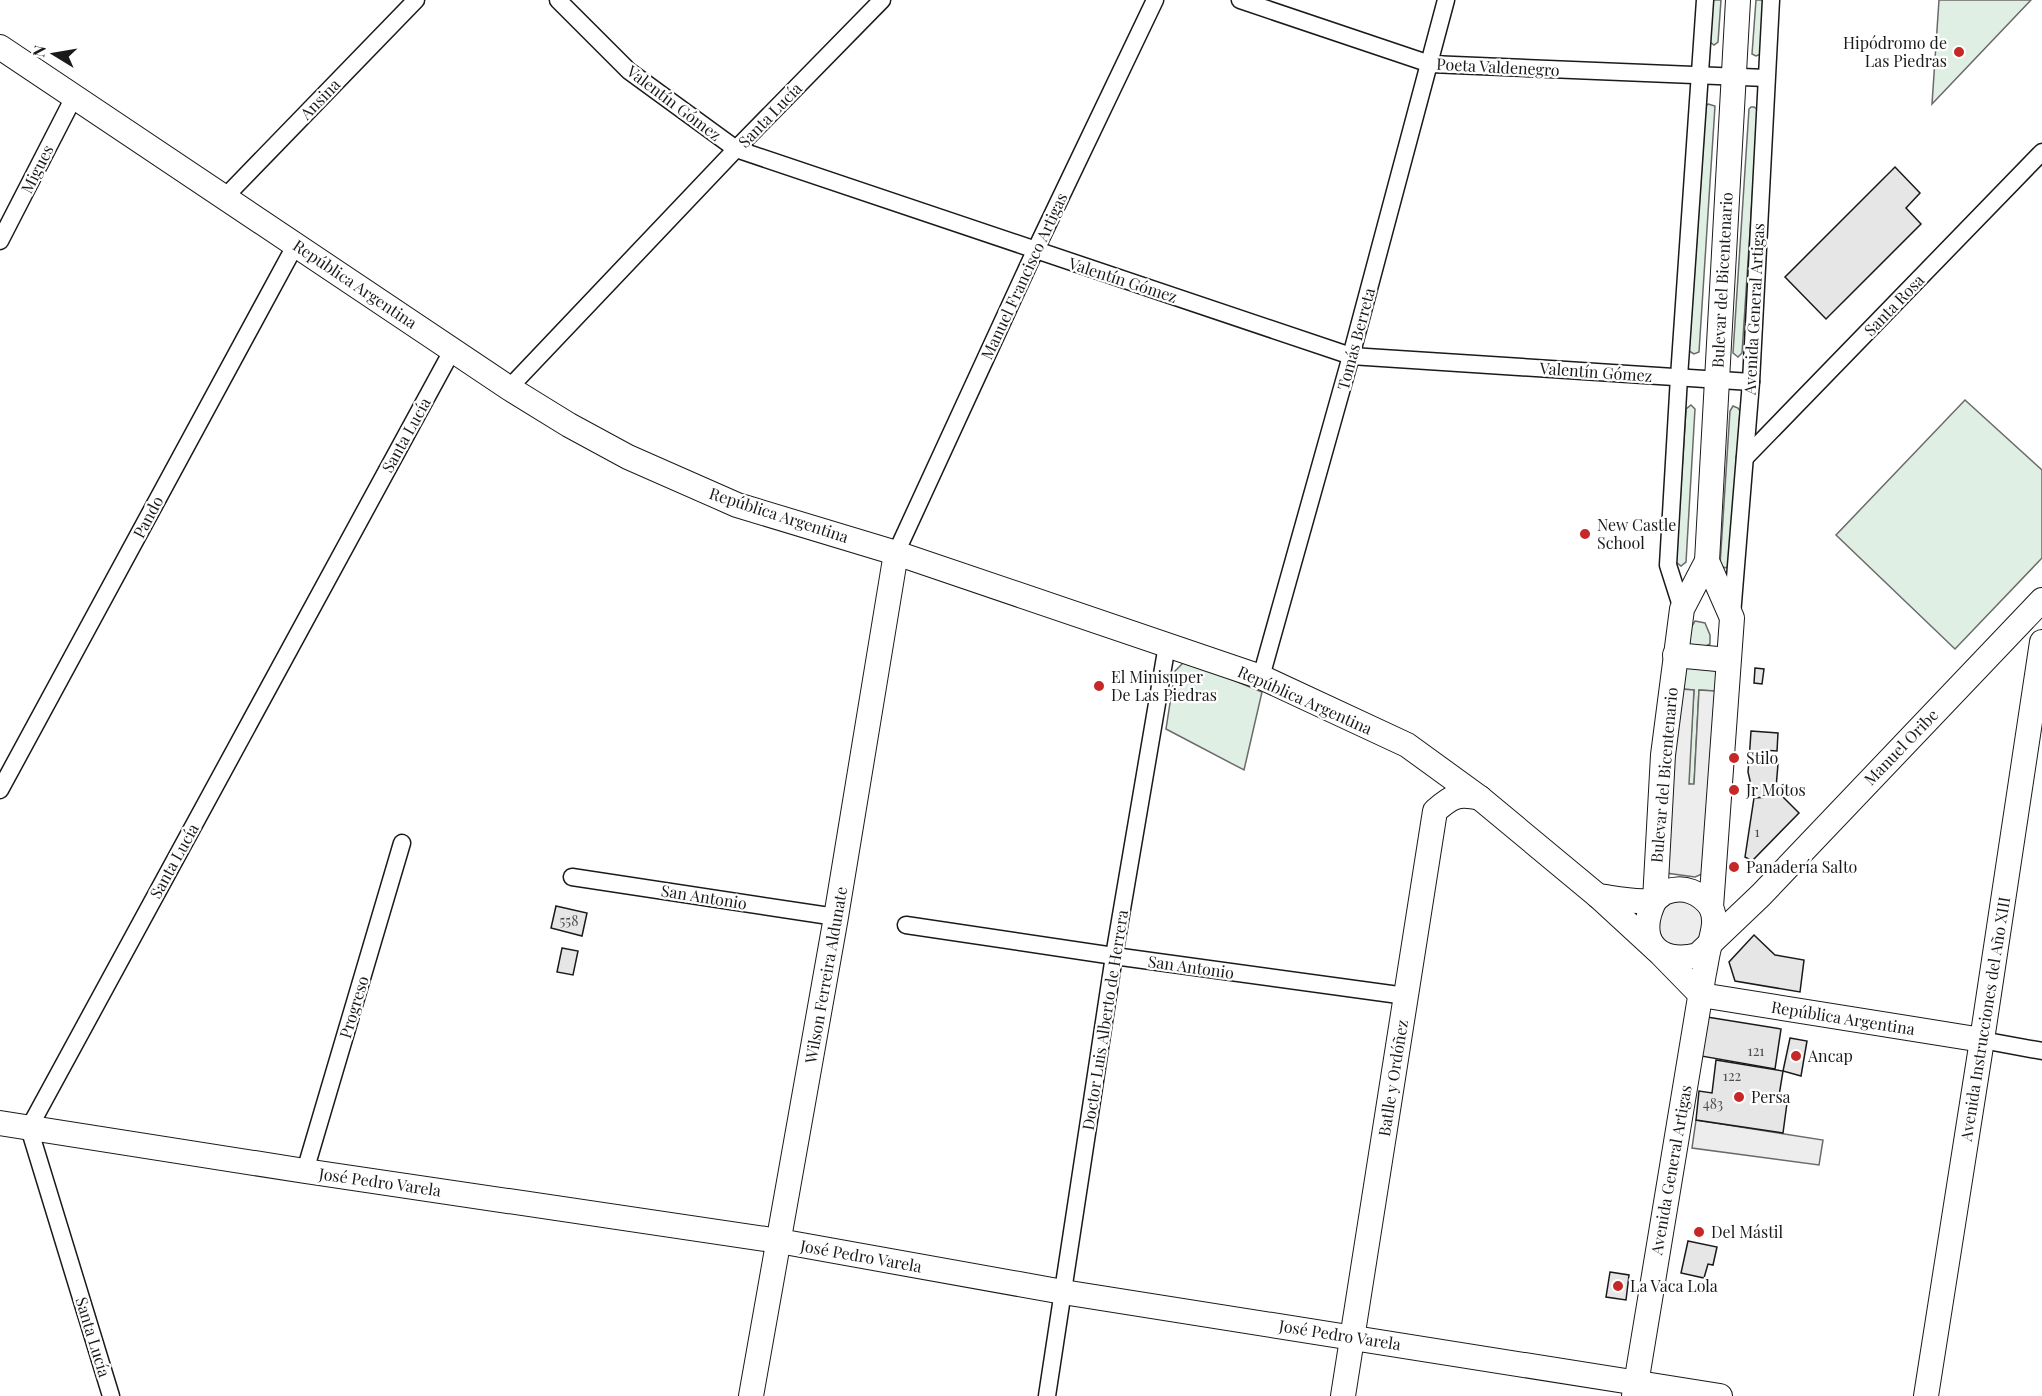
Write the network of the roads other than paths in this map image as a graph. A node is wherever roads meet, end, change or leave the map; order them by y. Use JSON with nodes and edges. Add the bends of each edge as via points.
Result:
{"nodes":[{"id":1,"x":416,"y":0,"type":"edge"},
{"id":2,"x":558,"y":0,"type":"edge"},
{"id":3,"x":882,"y":0,"type":"edge"},
{"id":4,"x":1155,"y":0,"type":"edge"},
{"id":5,"x":1240,"y":0,"type":"edge"},
{"id":6,"x":1446,"y":0,"type":"edge"},
{"id":7,"x":1705,"y":0,"type":"edge"},
{"id":8,"x":1738,"y":0,"type":"edge"},
{"id":9,"x":1771,"y":0,"type":"edge"},
{"id":10,"x":0,"y":47,"type":"edge"},
{"id":11,"x":1430,"y":64,"type":"junction"},
{"id":12,"x":1701,"y":76,"type":"junction"},
{"id":13,"x":1733,"y":77,"type":"junction"},
{"id":14,"x":1766,"y":78,"type":"junction"},
{"id":15,"x":74,"y":97,"type":"junction"},
{"id":16,"x":736,"y":149,"type":"junction"},
{"id":17,"x":2042,"y":152,"type":"edge"},
{"id":18,"x":224,"y":198,"type":"junction"},
{"id":19,"x":0,"y":241,"type":"edge"},
{"id":20,"x":296,"y":244,"type":"junction"},
{"id":21,"x":1035,"y":251,"type":"junction"},
{"id":22,"x":453,"y":349,"type":"junction"},
{"id":23,"x":1351,"y":356,"type":"junction"},
{"id":24,"x":1679,"y":377,"type":"junction"},
{"id":25,"x":1717,"y":379,"type":"junction"},
{"id":26,"x":1751,"y":382,"type":"junction"},
{"id":27,"x":509,"y":388,"type":"junction"},
{"id":28,"x":1745,"y":458,"type":"junction"},
{"id":29,"x":896,"y":553,"type":"junction"},
{"id":30,"x":1707,"y":561,"type":"junction"},
{"id":31,"x":2042,"y":600,"type":"edge"},
{"id":32,"x":1682,"y":609,"type":"junction"},
{"id":33,"x":1732,"y":618,"type":"junction"},
{"id":34,"x":2042,"y":642,"type":"edge"},
{"id":35,"x":1167,"y":645,"type":"junction"},
{"id":36,"x":1675,"y":655,"type":"junction"},
{"id":37,"x":1728,"y":660,"type":"junction"},
{"id":38,"x":1261,"y":677,"type":"junction"},
{"id":39,"x":1430,"y":762,"type":"junction"},
{"id":40,"x":0,"y":790,"type":"edge"},
{"id":41,"x":1480,"y":798,"type":"junction"},
{"id":42,"x":1435,"y":811,"type":"junction"},
{"id":43,"x":402,"y":843,"type":"dead end"},
{"id":44,"x":572,"y":877,"type":"dead end"},
{"id":45,"x":1761,"y":895,"type":"junction"},
{"id":46,"x":1598,"y":896,"type":"junction"},
{"id":47,"x":1654,"y":900,"type":"junction"},
{"id":48,"x":1711,"y":907,"type":"junction"},
{"id":49,"x":836,"y":918,"type":"junction"},
{"id":50,"x":906,"y":925,"type":"dead end"},
{"id":51,"x":1710,"y":944,"type":"junction"},
{"id":52,"x":1661,"y":954,"type":"junction"},
{"id":53,"x":1114,"y":956,"type":"junction"},
{"id":54,"x":1701,"y":995,"type":"junction"},
{"id":55,"x":1406,"y":996,"type":"junction"},
{"id":56,"x":1982,"y":1041,"type":"junction"},
{"id":57,"x":2042,"y":1051,"type":"edge"},
{"id":58,"x":0,"y":1123,"type":"edge"},
{"id":59,"x":29,"y":1128,"type":"junction"},
{"id":60,"x":305,"y":1171,"type":"junction"},
{"id":61,"x":779,"y":1241,"type":"junction"},
{"id":62,"x":1063,"y":1292,"type":"junction"},
{"id":63,"x":1352,"y":1337,"type":"junction"},
{"id":64,"x":1635,"y":1389,"type":"edge"},
{"id":65,"x":111,"y":1396,"type":"edge"},
{"id":66,"x":751,"y":1396,"type":"edge"},
{"id":67,"x":1047,"y":1396,"type":"edge"},
{"id":68,"x":1343,"y":1396,"type":"edge"},
{"id":69,"x":1720,"y":1396,"type":"edge"},
{"id":70,"x":1926,"y":1396,"type":"edge"}],
"edges":[{"from":1,"to":18,"type":"street","name":"Ansina"},
{"from":2,"to":16,"type":"street","name":"Valentín Gómez","via":[[629,71]]},
{"from":3,"to":16,"type":"street","name":"Santa Lucía"},
{"from":4,"to":21,"type":"street","name":"Manuel Francisco Artigas"},
{"from":5,"to":11,"type":"street","name":"Poeta Valdenegro"},
{"from":6,"to":11,"type":"street","name":"Tomás Berreta"},
{"from":7,"to":12,"type":"street"},
{"from":8,"to":13,"type":"street","name":"Bulevar del Bicentenario"},
{"from":9,"to":14,"type":"street","name":"Avenida General Artigas"},
{"from":10,"to":15,"type":"street","name":"República Argentina"},
{"from":11,"to":12,"type":"street","name":"Poeta Valdenegro"},
{"from":11,"to":23,"type":"street","name":"Tomás Berreta"},
{"from":12,"to":13,"type":"street","name":"Poeta Valdenegro"},
{"from":12,"to":24,"type":"street"},
{"from":13,"to":14,"type":"street","name":"Poeta Valdenegro"},
{"from":13,"to":25,"type":"street","name":"Bulevar del Bicentenario"},
{"from":14,"to":26,"type":"street","name":"Avenida General Artigas"},
{"from":15,"to":18,"type":"street","name":"República Argentina"},
{"from":15,"to":19,"type":"street","name":"Migues"},
{"from":16,"to":21,"type":"street","name":"Valentín Gómez"},
{"from":16,"to":27,"type":"street","name":"Santa Lucía"},
{"from":17,"to":28,"type":"street","name":"Santa Rosa"},
{"from":18,"to":20,"type":"street","name":"República Argentina"},
{"from":20,"to":22,"type":"street","name":"República Argentina"},
{"from":20,"to":40,"type":"street","name":"Pando"},
{"from":21,"to":23,"type":"street","name":"Valentín Gómez"},
{"from":21,"to":29,"type":"street","name":"Manuel Francisco Artigas"},
{"from":22,"to":27,"type":"street","name":"República Argentina"},
{"from":22,"to":59,"type":"street","name":"Santa Lucía"},
{"from":23,"to":24,"type":"street","name":"Valentín Gómez"},
{"from":23,"to":38,"type":"street","name":"Tomás Berreta"},
{"from":24,"to":25,"type":"street","name":"Valentín Gómez"},
{"from":24,"to":32,"type":"street","via":[[1668,565]]},
{"from":25,"to":26,"type":"street","name":"Valentín Gómez"},
{"from":25,"to":30,"type":"street","name":"Bulevar del Bicentenario"},
{"from":26,"to":28,"type":"street","name":"Avenida General Artigas"},
{"from":27,"to":29,"type":"street","name":"República Argentina","via":[[628,457],[737,505]]},
{"from":28,"to":33,"type":"street","name":"Avenida General Artigas"},
{"from":29,"to":35,"type":"street","name":"República Argentina"},
{"from":29,"to":49,"type":"street","name":"Wilson Ferreira Aldunate"},
{"from":30,"to":32,"type":"street","name":"Bulevar del Bicentenario"},
{"from":30,"to":33,"type":"street","name":"Bulevar del Bicentenario"},
{"from":31,"to":45,"type":"street","name":"Manuel Oribe"},
{"from":32,"to":36,"type":"street","name":"Bulevar del Bicentenario"},
{"from":33,"to":37,"type":"street","name":"Bulevar del Bicentenario"},
{"from":34,"to":56,"type":"street","name":"Avenida Instrucciones del Año XIII"},
{"from":35,"to":38,"type":"street","name":"República Argentina"},
{"from":35,"to":53,"type":"street","name":"Doctor Luis Alberto de Herrera"},
{"from":36,"to":37,"type":"street"},
{"from":36,"to":47,"type":"street","name":"Bulevar del Bicentenario"},
{"from":37,"to":48,"type":"street","name":"Bulevar del Bicentenario"},
{"from":38,"to":39,"type":"street","name":"República Argentina","via":[[1407,745]]},
{"from":39,"to":41,"type":"street","name":"República Argentina"},
{"from":39,"to":42,"type":"street","name":"Batlle y Ordóñez"},
{"from":41,"to":42,"type":"street","via":[[1457,796]]},
{"from":41,"to":46,"type":"street","name":"República Argentina"},
{"from":42,"to":55,"type":"street","name":"Batlle y Ordóñez"},
{"from":43,"to":60,"type":"street","name":"Progreso"},
{"from":44,"to":49,"type":"street","name":"San Antonio"},
{"from":45,"to":48,"type":"street"},
{"from":45,"to":51,"type":"street"},
{"from":46,"to":47,"type":"street"},
{"from":46,"to":52,"type":"street","name":"República Argentina"},
{"from":47,"to":48,"type":"street","via":[[1666,892],[1687,890],[1705,898]]},
{"from":47,"to":52,"type":"street","name":"Bulevar del Bicentenario","via":[[1647,921],[1648,936]]},
{"from":48,"to":51,"type":"street","name":"Bulevar del Bicentenario","via":[[1715,929]]},
{"from":49,"to":61,"type":"street","name":"Wilson Ferreira Aldunate"},
{"from":50,"to":53,"type":"street","name":"San Antonio"},
{"from":51,"to":52,"type":"street","via":[[1698,955],[1685,958]]},
{"from":51,"to":54,"type":"street","name":"Avenida General Artigas"},
{"from":52,"to":54,"type":"street","name":"República Argentina"},
{"from":53,"to":55,"type":"street","name":"San Antonio"},
{"from":53,"to":62,"type":"street","name":"Doctor Luis Alberto de Herrera"},
{"from":54,"to":56,"type":"street","name":"República Argentina"},
{"from":54,"to":64,"type":"street","name":"Avenida General Artigas"},
{"from":55,"to":63,"type":"street","name":"Batlle y Ordóñez"},
{"from":56,"to":57,"type":"street","name":"República Argentina"},
{"from":56,"to":70,"type":"street","name":"Avenida Instrucciones del Año XIII"},
{"from":58,"to":59,"type":"street","name":"José Pedro Varela"},
{"from":59,"to":60,"type":"street","name":"José Pedro Varela"},
{"from":59,"to":65,"type":"street","name":"Santa Lucía"},
{"from":60,"to":61,"type":"street","name":"José Pedro Varela"},
{"from":61,"to":62,"type":"street","name":"José Pedro Varela"},
{"from":61,"to":66,"type":"street","name":"Wilson Ferreira Aldunate"},
{"from":62,"to":63,"type":"street","name":"José Pedro Varela"},
{"from":62,"to":67,"type":"street","name":"Doctor Luis Alberto de Herrera"},
{"from":63,"to":64,"type":"street","name":"José Pedro Varela"},
{"from":63,"to":68,"type":"street","name":"Batlle y Ordóñez"},
{"from":64,"to":69,"type":"street","name":"José Pedro Varela"}]}
